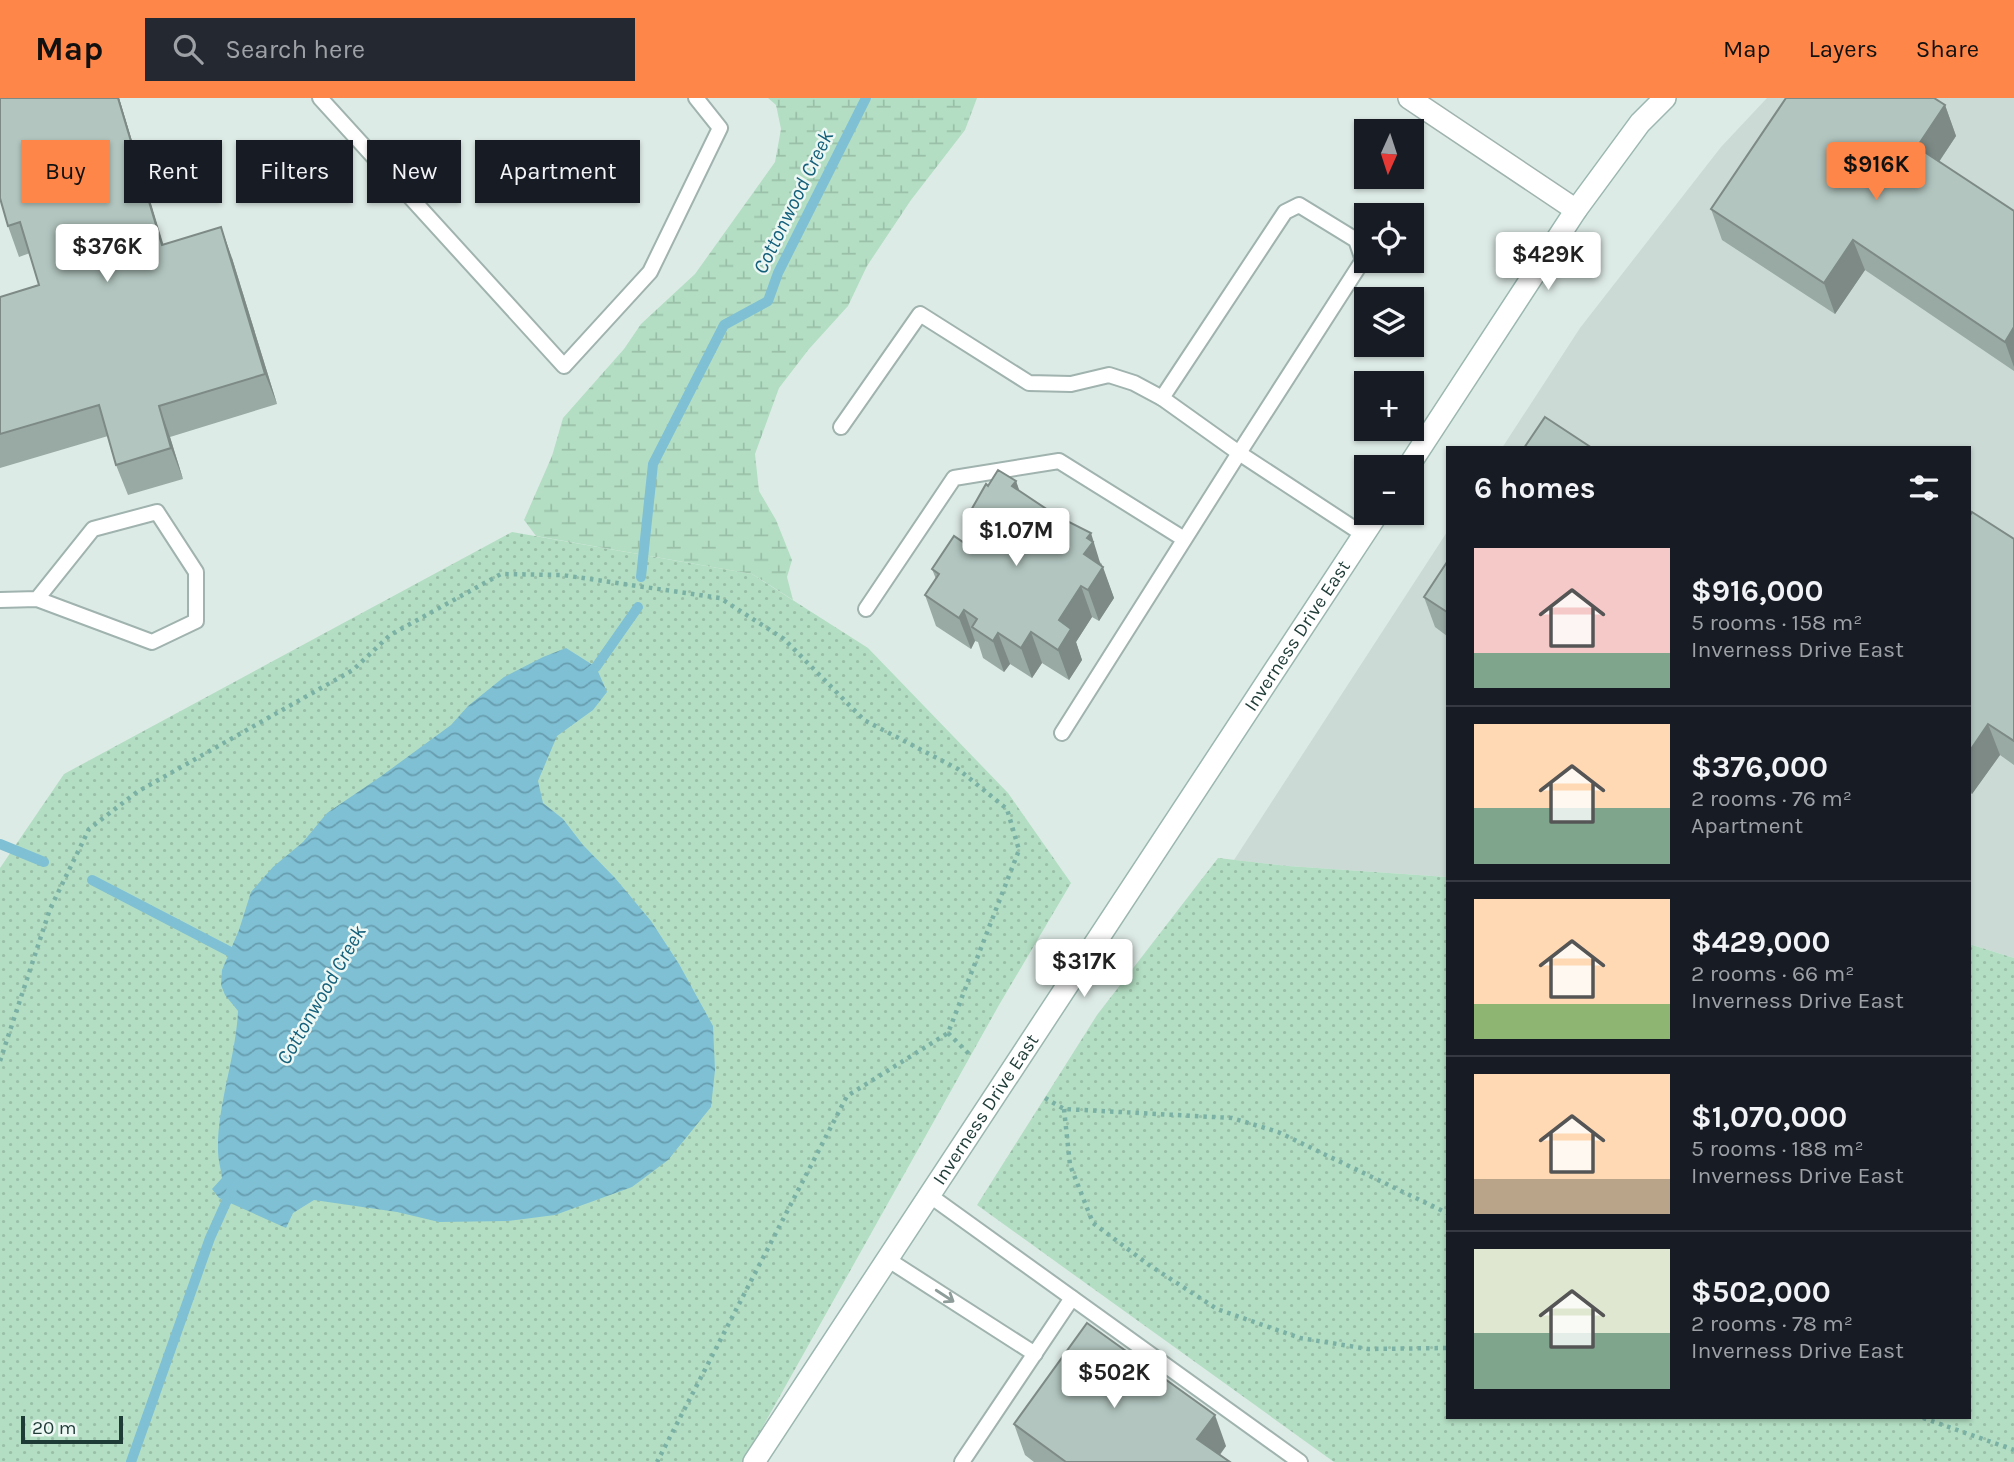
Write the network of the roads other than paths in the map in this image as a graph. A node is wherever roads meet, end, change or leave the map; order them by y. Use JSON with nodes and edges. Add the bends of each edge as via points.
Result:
{"nodes":[{"id":1,"x":320,"y":98,"type":"edge"},
{"id":2,"x":696,"y":98,"type":"edge"},
{"id":3,"x":1409,"y":98,"type":"edge"},
{"id":4,"x":1665,"y":98,"type":"edge"},
{"id":5,"x":1576,"y":211,"type":"junction"},
{"id":6,"x":1163,"y":398,"type":"junction"},
{"id":7,"x":841,"y":427,"type":"dead end"},
{"id":8,"x":1239,"y":453,"type":"junction"},
{"id":9,"x":1416,"y":455,"type":"edge"},
{"id":10,"x":1370,"y":525,"type":"edge"},
{"id":11,"x":1364,"y":535,"type":"junction"},
{"id":12,"x":1184,"y":539,"type":"junction"},
{"id":13,"x":37,"y":598,"type":"junction"},
{"id":14,"x":0,"y":600,"type":"edge"},
{"id":15,"x":866,"y":609,"type":"dead end"},
{"id":16,"x":1062,"y":733,"type":"dead end"},
{"id":17,"x":929,"y":1195,"type":"junction"},
{"id":18,"x":887,"y":1259,"type":"junction"},
{"id":19,"x":1072,"y":1298,"type":"junction"},
{"id":20,"x":1035,"y":1354,"type":"junction"},
{"id":21,"x":754,"y":1462,"type":"edge"},
{"id":22,"x":962,"y":1462,"type":"edge"},
{"id":23,"x":1300,"y":1462,"type":"edge"}],
"edges":[{"from":1,"to":2,"type":"lane","via":[[564,366],[650,272],[720,128]]},
{"from":3,"to":5,"type":"main road"},
{"from":4,"to":5,"type":"main road","via":[[1640,123]]},
{"from":5,"to":9,"type":"main road"},
{"from":6,"to":7,"type":"lane","via":[[1109,375],[1071,384],[1029,383],[920,314]]},
{"from":6,"to":8,"type":"lane"},
{"from":6,"to":8,"type":"lane","via":[[1285,212],[1299,205],[1356,240],[1363,260]]},
{"from":8,"to":11,"type":"lane"},
{"from":8,"to":12,"type":"lane"},
{"from":10,"to":11,"type":"main road","name":"Inverness Drive East"},
{"from":11,"to":17,"type":"main road","name":"Inverness Drive East"},
{"from":12,"to":15,"type":"lane","via":[[1059,461],[954,478]]},
{"from":12,"to":16,"type":"lane"},
{"from":13,"to":13,"type":"lane","via":[[93,529],[157,512],[196,572],[196,621],[152,642]]},
{"from":13,"to":14,"type":"lane"},
{"from":17,"to":18,"type":"main road","name":"Inverness Drive East"},
{"from":17,"to":19,"type":"lane"},
{"from":18,"to":20,"type":"lane","one_way":true},
{"from":18,"to":21,"type":"main road","name":"Inverness Drive East"},
{"from":19,"to":20,"type":"lane"},
{"from":19,"to":23,"type":"lane"},
{"from":20,"to":22,"type":"lane"}]}
